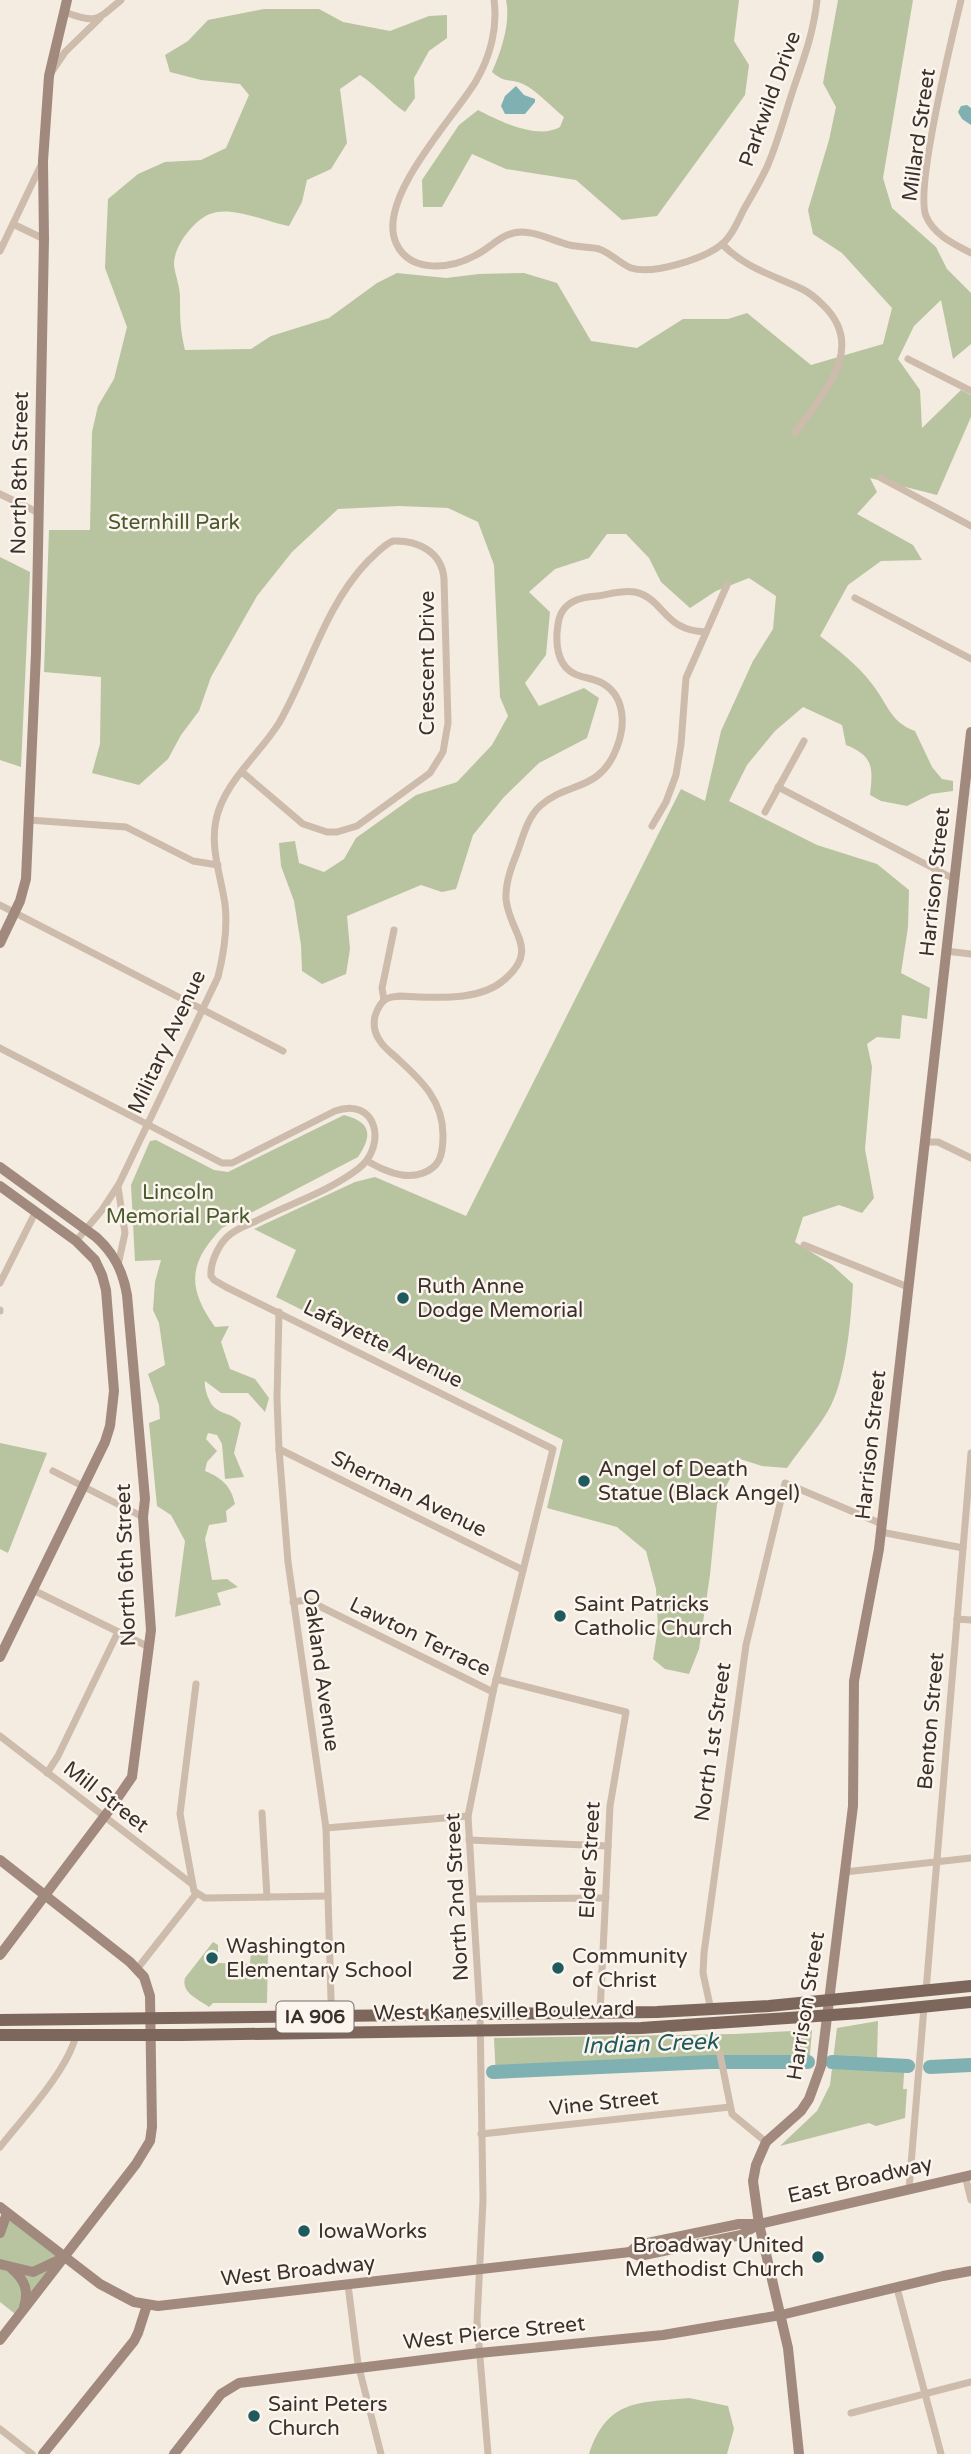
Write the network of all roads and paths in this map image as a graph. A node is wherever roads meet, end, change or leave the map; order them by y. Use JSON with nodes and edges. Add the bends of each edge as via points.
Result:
{"nodes":[{"id":1,"x":121,"y":0,"type":"edge"},
{"id":2,"x":494,"y":0,"type":"edge"},
{"id":3,"x":817,"y":0,"type":"edge"},
{"id":4,"x":961,"y":0,"type":"edge"},
{"id":5,"x":65,"y":6,"type":"edge"},
{"id":6,"x":100,"y":18,"type":"junction"},
{"id":7,"x":49,"y":76,"type":"junction"},
{"id":8,"x":43,"y":161,"type":"junction"},
{"id":9,"x":13,"y":224,"type":"junction"},
{"id":10,"x":44,"y":239,"type":"junction"},
{"id":11,"x":722,"y":244,"type":"junction"},
{"id":12,"x":0,"y":251,"type":"edge"},
{"id":13,"x":971,"y":253,"type":"edge"},
{"id":14,"x":908,"y":359,"type":"dead end"},
{"id":15,"x":971,"y":391,"type":"edge"},
{"id":16,"x":795,"y":433,"type":"dead end"},
{"id":17,"x":881,"y":478,"type":"dead end"},
{"id":18,"x":0,"y":494,"type":"edge"},
{"id":19,"x":39,"y":513,"type":"junction"},
{"id":20,"x":971,"y":526,"type":"edge"},
{"id":21,"x":416,"y":545,"type":"joint"},
{"id":22,"x":727,"y":585,"type":"dead end"},
{"id":23,"x":855,"y":598,"type":"dead end"},
{"id":24,"x":706,"y":632,"type":"junction"},
{"id":25,"x":971,"y":659,"type":"edge"},
{"id":26,"x":971,"y":732,"type":"edge"},
{"id":27,"x":804,"y":741,"type":"dead end"},
{"id":28,"x":242,"y":772,"type":"junction"},
{"id":29,"x":778,"y":787,"type":"junction"},
{"id":30,"x":765,"y":812,"type":"dead end"},
{"id":31,"x":29,"y":820,"type":"junction"},
{"id":32,"x":652,"y":826,"type":"dead end"},
{"id":33,"x":218,"y":865,"type":"junction"},
{"id":34,"x":954,"y":879,"type":"junction"},
{"id":35,"x":0,"y":905,"type":"edge"},
{"id":36,"x":15,"y":913,"type":"junction"},
{"id":37,"x":394,"y":930,"type":"dead end"},
{"id":38,"x":0,"y":943,"type":"edge"},
{"id":39,"x":946,"y":951,"type":"junction"},
{"id":40,"x":971,"y":954,"type":"edge"},
{"id":41,"x":384,"y":1000,"type":"junction"},
{"id":42,"x":204,"y":1010,"type":"junction"},
{"id":43,"x":0,"y":1048,"type":"edge"},
{"id":44,"x":283,"y":1051,"type":"dead end"},
{"id":45,"x":148,"y":1125,"type":"junction"},
{"id":46,"x":925,"y":1142,"type":"junction"},
{"id":47,"x":971,"y":1158,"type":"edge"},
{"id":48,"x":367,"y":1161,"type":"junction"},
{"id":49,"x":0,"y":1167,"type":"edge"},
{"id":50,"x":119,"y":1184,"type":"junction"},
{"id":51,"x":0,"y":1186,"type":"edge"},
{"id":52,"x":36,"y":1211,"type":"junction"},
{"id":53,"x":85,"y":1229,"type":"junction"},
{"id":54,"x":76,"y":1241,"type":"junction"},
{"id":55,"x":804,"y":1245,"type":"dead end"},
{"id":56,"x":118,"y":1265,"type":"junction"},
{"id":57,"x":0,"y":1283,"type":"edge"},
{"id":58,"x":908,"y":1287,"type":"junction"},
{"id":59,"x":279,"y":1312,"type":"junction"},
{"id":60,"x":553,"y":1448,"type":"joint"},
{"id":61,"x":279,"y":1449,"type":"junction"},
{"id":62,"x":971,"y":1453,"type":"edge"},
{"id":63,"x":52,"y":1471,"type":"dead end"},
{"id":64,"x":82,"y":1487,"type":"junction"},
{"id":65,"x":143,"y":1517,"type":"junction"},
{"id":66,"x":881,"y":1528,"type":"junction"},
{"id":67,"x":963,"y":1548,"type":"junction"},
{"id":68,"x":523,"y":1570,"type":"junction"},
{"id":69,"x":33,"y":1590,"type":"junction"},
{"id":70,"x":293,"y":1602,"type":"junction"},
{"id":71,"x":957,"y":1619,"type":"junction"},
{"id":72,"x":971,"y":1620,"type":"edge"},
{"id":73,"x":118,"y":1632,"type":"junction"},
{"id":74,"x":149,"y":1647,"type":"junction"},
{"id":75,"x":0,"y":1657,"type":"edge"},
{"id":76,"x":496,"y":1679,"type":"junction"},
{"id":77,"x":196,"y":1684,"type":"dead end"},
{"id":78,"x":492,"y":1692,"type":"junction"},
{"id":79,"x":624,"y":1711,"type":"joint"},
{"id":80,"x":0,"y":1736,"type":"edge"},
{"id":81,"x":47,"y":1773,"type":"junction"},
{"id":82,"x":262,"y":1813,"type":"dead end"},
{"id":83,"x":468,"y":1816,"type":"junction"},
{"id":84,"x":104,"y":1818,"type":"junction"},
{"id":85,"x":326,"y":1828,"type":"junction"},
{"id":86,"x":469,"y":1840,"type":"junction"},
{"id":87,"x":608,"y":1846,"type":"junction"},
{"id":88,"x":971,"y":1858,"type":"edge"},
{"id":89,"x":0,"y":1860,"type":"edge"},
{"id":90,"x":936,"y":1862,"type":"junction"},
{"id":91,"x":845,"y":1872,"type":"junction"},
{"id":92,"x":192,"y":1884,"type":"junction"},
{"id":93,"x":196,"y":1894,"type":"junction"},
{"id":94,"x":46,"y":1896,"type":"junction"},
{"id":95,"x":328,"y":1896,"type":"junction"},
{"id":96,"x":267,"y":1897,"type":"junction"},
{"id":97,"x":606,"y":1898,"type":"junction"},
{"id":98,"x":474,"y":1899,"type":"junction"},
{"id":99,"x":0,"y":1955,"type":"edge"},
{"id":100,"x":137,"y":1969,"type":"junction"},
{"id":101,"x":971,"y":1986,"type":"edge"},
{"id":102,"x":926,"y":1991,"type":"junction"},
{"id":103,"x":829,"y":2001,"type":"junction"},
{"id":104,"x":971,"y":2002,"type":"edge"},
{"id":105,"x":924,"y":2007,"type":"junction"},
{"id":106,"x":711,"y":2010,"type":"junction"},
{"id":107,"x":600,"y":2013,"type":"junction"},
{"id":108,"x":480,"y":2014,"type":"junction"},
{"id":109,"x":828,"y":2015,"type":"junction"},
{"id":110,"x":332,"y":2017,"type":"junction"},
{"id":111,"x":150,"y":2019,"type":"junction"},
{"id":112,"x":0,"y":2020,"type":"edge"},
{"id":113,"x":480,"y":2030,"type":"junction"},
{"id":114,"x":332,"y":2033,"type":"junction"},
{"id":115,"x":151,"y":2034,"type":"junction"},
{"id":116,"x":0,"y":2035,"type":"edge"},
{"id":117,"x":76,"y":2035,"type":"junction"},
{"id":118,"x":720,"y":2054,"type":"dead end"},
{"id":119,"x":730,"y":2107,"type":"junction"},
{"id":120,"x":481,"y":2134,"type":"junction"},
{"id":121,"x":766,"y":2142,"type":"junction"},
{"id":122,"x":0,"y":2147,"type":"edge"},
{"id":123,"x":968,"y":2176,"type":"edge"},
{"id":124,"x":909,"y":2189,"type":"junction"},
{"id":125,"x":971,"y":2200,"type":"edge"},
{"id":126,"x":4,"y":2210,"type":"edge"},
{"id":127,"x":759,"y":2224,"type":"junction"},
{"id":128,"x":0,"y":2233,"type":"edge"},
{"id":129,"x":65,"y":2257,"type":"junction"},
{"id":130,"x":3,"y":2265,"type":"edge"},
{"id":131,"x":480,"y":2270,"type":"junction"},
{"id":132,"x":971,"y":2271,"type":"edge"},
{"id":133,"x":348,"y":2285,"type":"junction"},
{"id":134,"x":897,"y":2288,"type":"junction"},
{"id":135,"x":147,"y":2305,"type":"junction"},
{"id":136,"x":22,"y":2313,"type":"junction"},
{"id":137,"x":780,"y":2315,"type":"junction"},
{"id":138,"x":0,"y":2340,"type":"edge"},
{"id":139,"x":479,"y":2353,"type":"junction"},
{"id":140,"x":360,"y":2368,"type":"junction"},
{"id":141,"x":971,"y":2382,"type":"edge"},
{"id":142,"x":925,"y":2394,"type":"junction"},
{"id":143,"x":852,"y":2413,"type":"dead end"},
{"id":144,"x":0,"y":2429,"type":"edge"},
{"id":145,"x":32,"y":2454,"type":"edge"},
{"id":146,"x":43,"y":2454,"type":"edge"},
{"id":147,"x":173,"y":2454,"type":"edge"},
{"id":148,"x":381,"y":2454,"type":"edge"},
{"id":149,"x":488,"y":2454,"type":"edge"},
{"id":150,"x":799,"y":2454,"type":"edge"},
{"id":151,"x":941,"y":2454,"type":"edge"}],
"edges":[{"from":1,"to":6,"type":"street"},
{"from":2,"to":11,"type":"street","via":[[493,36],[481,71],[416,164],[398,202],[394,234],[403,253],[420,264],[443,265],[524,232],[569,246],[600,249],[633,268],[654,271]]},
{"from":3,"to":11,"type":"street","name":"Parkwild Drive","via":[[814,29],[769,160]]},
{"from":4,"to":13,"type":"street","name":"Millard Street","via":[[923,206],[937,232]]},
{"from":5,"to":6,"type":"street","via":[[86,19]]},
{"from":5,"to":7,"type":"street","name":"North 8th Street"},
{"from":6,"to":7,"type":"street","via":[[65,52]]},
{"from":7,"to":8,"type":"street","name":"North 8th Street"},
{"from":8,"to":9,"type":"street"},
{"from":8,"to":10,"type":"street","name":"North 8th Street"},
{"from":9,"to":10,"type":"street"},
{"from":9,"to":12,"type":"street"},
{"from":10,"to":19,"type":"street","name":"North 8th Street"},
{"from":11,"to":16,"type":"street","via":[[748,265],[810,293],[838,324],[843,347],[837,367]]},
{"from":14,"to":15,"type":"street"},
{"from":17,"to":20,"type":"street"},
{"from":18,"to":19,"type":"street"},
{"from":19,"to":31,"type":"street","name":"North 8th Street"},
{"from":21,"to":28,"type":"street","name":"Military Avenue","via":[[389,542],[349,583],[279,722]]},
{"from":21,"to":28,"type":"street","name":"Crescent Drive","via":[[438,558],[444,569],[448,723],[438,763],[421,782],[357,826],[337,832],[303,824]]},
{"from":22,"to":24,"type":"street"},
{"from":23,"to":25,"type":"street"},
{"from":24,"to":32,"type":"street","via":[[686,678],[673,785]]},
{"from":24,"to":41,"type":"street","via":[[685,629],[645,596],[632,592],[574,600],[563,610],[557,640],[562,664],[615,694],[622,727],[617,748],[600,774],[542,804],[528,821],[506,888],[508,909],[522,944],[520,960],[503,981],[486,989],[444,998]]},
{"from":26,"to":34,"type":"street","name":"Harrison Street"},
{"from":27,"to":29,"type":"street"},
{"from":28,"to":33,"type":"street","name":"Military Avenue","via":[[224,797],[217,817]]},
{"from":29,"to":30,"type":"street"},
{"from":29,"to":34,"type":"street"},
{"from":31,"to":33,"type":"street","via":[[126,827],[193,861]]},
{"from":31,"to":36,"type":"street","name":"North 8th Street","via":[[26,879]]},
{"from":33,"to":42,"type":"street","name":"Military Avenue","via":[[226,940]]},
{"from":34,"to":39,"type":"street","name":"Harrison Street"},
{"from":35,"to":36,"type":"street"},
{"from":36,"to":38,"type":"street","name":"North 8th Street"},
{"from":36,"to":42,"type":"street"},
{"from":37,"to":41,"type":"street","via":[[382,988]]},
{"from":39,"to":40,"type":"street"},
{"from":39,"to":46,"type":"street","name":"Harrison Street"},
{"from":41,"to":48,"type":"street","via":[[375,1016],[376,1032],[384,1046],[430,1091],[442,1118],[442,1151],[435,1166],[419,1174],[398,1174]]},
{"from":42,"to":44,"type":"street"},
{"from":42,"to":45,"type":"street","name":"Military Avenue"},
{"from":43,"to":45,"type":"street"},
{"from":45,"to":48,"type":"street","via":[[232,1163],[335,1111],[352,1108],[370,1118],[376,1130]]},
{"from":45,"to":50,"type":"street","name":"Military Avenue"},
{"from":46,"to":47,"type":"street","via":[[938,1142]]},
{"from":46,"to":58,"type":"street","name":"Harrison Street"},
{"from":48,"to":59,"type":"street","name":"Lafayette Avenue","via":[[334,1184],[230,1234],[212,1263],[214,1280]]},
{"from":49,"to":53,"type":"street","name":"North 6th Street"},
{"from":50,"to":53,"type":"street","name":"Military Avenue"},
{"from":50,"to":56,"type":"street","via":[[125,1233]]},
{"from":51,"to":52,"type":"street"},
{"from":52,"to":54,"type":"street"},
{"from":52,"to":57,"type":"street"},
{"from":53,"to":54,"type":"street","name":"Military Avenue"},
{"from":53,"to":56,"type":"street","name":"North 6th Street","via":[[103,1243]]},
{"from":54,"to":64,"type":"street","via":[[94,1260],[104,1282],[114,1391],[108,1433]]},
{"from":55,"to":58,"type":"street"},
{"from":56,"to":65,"type":"street","name":"North 6th Street","via":[[127,1295]]},
{"from":58,"to":66,"type":"street","name":"Harrison Street"},
{"from":59,"to":60,"type":"street","name":"Lafayette Avenue"},
{"from":59,"to":61,"type":"street","name":"Oakland Avenue"},
{"from":60,"to":68,"type":"street","name":"North 2nd Street"},
{"from":61,"to":68,"type":"street","name":"Sherman Avenue"},
{"from":61,"to":70,"type":"street","name":"Oakland Avenue"},
{"from":62,"to":67,"type":"street","name":"Benton Street"},
{"from":63,"to":64,"type":"street"},
{"from":64,"to":65,"type":"street"},
{"from":64,"to":69,"type":"street"},
{"from":65,"to":74,"type":"street","name":"North 6th Street","via":[[151,1614]]},
{"from":66,"to":67,"type":"street"},
{"from":66,"to":91,"type":"street","name":"Harrison Street","via":[[853,1681],[854,1793]]},
{"from":66,"to":106,"type":"street","name":"North 1st Street","via":[[785,1483],[746,1644],[704,1953]]},
{"from":67,"to":71,"type":"street","name":"Benton Street"},
{"from":68,"to":76,"type":"street","name":"North 2nd Street"},
{"from":69,"to":73,"type":"street"},
{"from":69,"to":75,"type":"street"},
{"from":70,"to":78,"type":"street","name":"Lawton Terrace","via":[[313,1603]]},
{"from":70,"to":85,"type":"street","name":"Oakland Avenue"},
{"from":71,"to":72,"type":"street"},
{"from":71,"to":90,"type":"street","name":"Benton Street"},
{"from":73,"to":74,"type":"street"},
{"from":73,"to":81,"type":"street"},
{"from":74,"to":84,"type":"street","name":"North 6th Street","via":[[132,1777]]},
{"from":76,"to":78,"type":"street","name":"North 2nd Street"},
{"from":76,"to":79,"type":"street","name":"Lawton Terrace"},
{"from":77,"to":92,"type":"street","via":[[180,1814]]},
{"from":78,"to":83,"type":"street","name":"North 2nd Street"},
{"from":79,"to":87,"type":"street","name":"Elder Street"},
{"from":80,"to":81,"type":"street","name":"Mill Street"},
{"from":81,"to":84,"type":"street","name":"Mill Street"},
{"from":82,"to":96,"type":"street"},
{"from":83,"to":85,"type":"street"},
{"from":83,"to":86,"type":"street","name":"North 2nd Street"},
{"from":84,"to":92,"type":"street","name":"Mill Street"},
{"from":84,"to":94,"type":"street","name":"North 6th Street"},
{"from":85,"to":95,"type":"street","name":"Oakland Avenue"},
{"from":86,"to":87,"type":"street"},
{"from":86,"to":98,"type":"street","name":"North 2nd Street"},
{"from":87,"to":97,"type":"street","name":"Elder Street"},
{"from":88,"to":90,"type":"street"},
{"from":89,"to":94,"type":"street"},
{"from":90,"to":91,"type":"street"},
{"from":90,"to":102,"type":"street","name":"Benton Street"},
{"from":91,"to":103,"type":"street","name":"Harrison Street"},
{"from":92,"to":93,"type":"street"},
{"from":93,"to":96,"type":"street","via":[[205,1898]]},
{"from":93,"to":100,"type":"street"},
{"from":94,"to":99,"type":"street","name":"North 6th Street"},
{"from":94,"to":100,"type":"street"},
{"from":95,"to":96,"type":"street"},
{"from":95,"to":110,"type":"street","name":"Oakland Avenue"},
{"from":97,"to":98,"type":"street"},
{"from":97,"to":107,"type":"street","name":"Elder Street"},
{"from":98,"to":108,"type":"street","name":"North 2nd Street"},
{"from":100,"to":111,"type":"street","via":[[148,1986]]},
{"from":101,"to":102,"type":"main road","number":"IA 906"},
{"from":102,"to":103,"type":"main road","number":"IA 906"},
{"from":103,"to":106,"type":"main road","number":"IA 906"},
{"from":103,"to":109,"type":"street","name":"Harrison Street"},
{"from":104,"to":105,"type":"main road","number":"IA 906"},
{"from":105,"to":109,"type":"main road","number":"IA 906"},
{"from":105,"to":124,"type":"street"},
{"from":106,"to":107,"type":"main road","name":"West Kanesville Boulevard","number":"IA 906"},
{"from":107,"to":108,"type":"main road","name":"West Kanesville Boulevard","number":"IA 906"},
{"from":108,"to":110,"type":"main road","name":"West Kanesville Boulevard","number":"IA 906"},
{"from":108,"to":113,"type":"street","name":"North 2nd Street"},
{"from":109,"to":113,"type":"main road","name":"West Kanesville Boulevard","number":"IA 906","via":[[641,2028]]},
{"from":109,"to":121,"type":"street","name":"Harrison Street","via":[[819,2077],[810,2099]]},
{"from":110,"to":111,"type":"main road","name":"West Kanesville Boulevard","number":"IA 906"},
{"from":110,"to":114,"type":"street","name":"Oakland Avenue"},
{"from":111,"to":112,"type":"main road","name":"West Kanesville Boulevard","number":"IA 906"},
{"from":111,"to":115,"type":"street"},
{"from":113,"to":114,"type":"main road","name":"West Kanesville Boulevard","number":"IA 906"},
{"from":113,"to":120,"type":"street","name":"North 2nd Street"},
{"from":114,"to":115,"type":"main road","name":"West Kanesville Boulevard","number":"IA 906"},
{"from":115,"to":117,"type":"main road","name":"West Kanesville Boulevard","number":"IA 906"},
{"from":115,"to":129,"type":"street","via":[[150,2141]]},
{"from":116,"to":117,"type":"main road","name":"West Kanesville Boulevard","number":"IA 906"},
{"from":117,"to":122,"type":"street","via":[[62,2067]]},
{"from":118,"to":119,"type":"street"},
{"from":119,"to":120,"type":"street","name":"Vine Street"},
{"from":119,"to":121,"type":"street","via":[[738,2120]]},
{"from":120,"to":131,"type":"street","name":"North 2nd Street"},
{"from":121,"to":127,"type":"street","via":[[752,2181]]},
{"from":123,"to":124,"type":"street","name":"East Broadway"},
{"from":123,"to":125,"type":"street"},
{"from":124,"to":127,"type":"street","name":"East Broadway"},
{"from":126,"to":128,"type":"street"},
{"from":126,"to":129,"type":"street","name":"West Broadway"},
{"from":127,"to":131,"type":"street","name":"West Broadway","via":[[741,2235],[639,2256],[630,2252]]},
{"from":127,"to":137,"type":"street"},
{"from":129,"to":130,"type":"street","via":[[33,2272]]},
{"from":129,"to":135,"type":"street","name":"West Broadway","via":[[113,2292]]},
{"from":129,"to":136,"type":"street"},
{"from":130,"to":136,"type":"street","via":[[20,2276],[26,2289]]},
{"from":131,"to":133,"type":"street","name":"West Broadway"},
{"from":131,"to":139,"type":"street","name":"North 2nd Street"},
{"from":132,"to":134,"type":"street","name":"West Pierce Street"},
{"from":133,"to":135,"type":"street","name":"West Broadway"},
{"from":133,"to":140,"type":"street"},
{"from":134,"to":137,"type":"street","name":"West Pierce Street"},
{"from":134,"to":142,"type":"street"},
{"from":135,"to":146,"type":"street","via":[[134,2341]]},
{"from":136,"to":138,"type":"street"},
{"from":137,"to":139,"type":"street","name":"West Pierce Street","via":[[663,2334]]},
{"from":137,"to":150,"type":"street","via":[[790,2360]]},
{"from":139,"to":140,"type":"street","name":"West Pierce Street"},
{"from":139,"to":149,"type":"street","name":"North 2nd Street"},
{"from":140,"to":147,"type":"street","name":"West Pierce Street","via":[[230,2386]]},
{"from":140,"to":148,"type":"street"},
{"from":141,"to":142,"type":"street"},
{"from":142,"to":143,"type":"street"},
{"from":142,"to":151,"type":"street"},
{"from":144,"to":145,"type":"street"}]}
